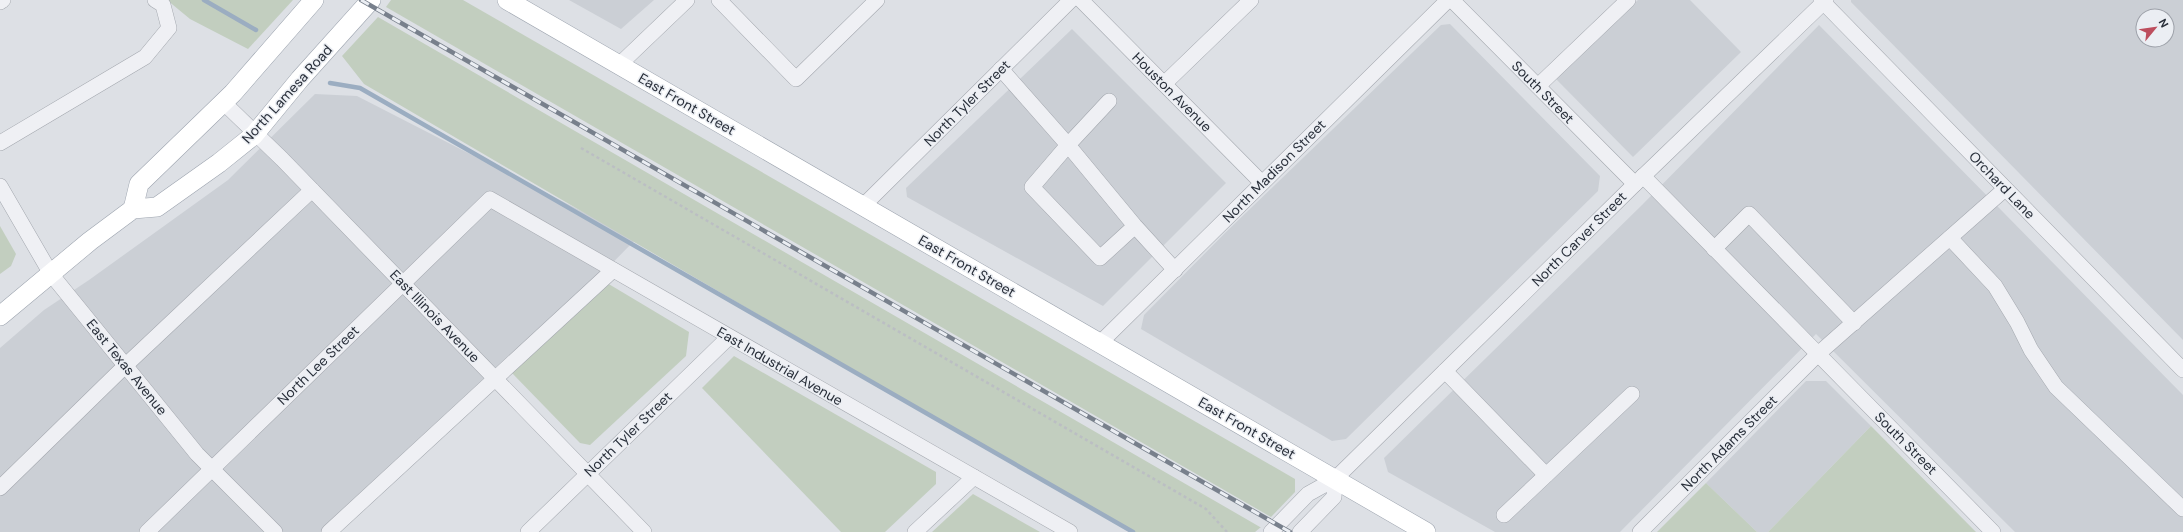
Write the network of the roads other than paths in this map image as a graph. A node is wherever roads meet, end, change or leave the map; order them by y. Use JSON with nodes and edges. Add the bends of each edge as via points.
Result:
{"nodes":[{"id":1,"x":3,"y":0,"type":"edge"},
{"id":2,"x":314,"y":0,"type":"edge"},
{"id":3,"x":371,"y":0,"type":"edge"},
{"id":4,"x":507,"y":0,"type":"edge"},
{"id":5,"x":687,"y":0,"type":"edge"},
{"id":6,"x":718,"y":0,"type":"edge"},
{"id":7,"x":877,"y":0,"type":"edge"},
{"id":8,"x":1071,"y":0,"type":"edge"},
{"id":9,"x":1081,"y":0,"type":"edge"},
{"id":10,"x":1251,"y":0,"type":"edge"},
{"id":11,"x":1448,"y":0,"type":"edge"},
{"id":12,"x":1452,"y":0,"type":"edge"},
{"id":13,"x":1628,"y":0,"type":"edge"},
{"id":14,"x":1823,"y":1,"type":"edge"},
{"id":15,"x":0,"y":2,"type":"edge"},
{"id":16,"x":159,"y":2,"type":"edge"},
{"id":17,"x":619,"y":65,"type":"junction"},
{"id":18,"x":1002,"y":69,"type":"junction"},
{"id":19,"x":1164,"y":84,"type":"junction"},
{"id":20,"x":1538,"y":86,"type":"junction"},
{"id":21,"x":1109,"y":101,"type":"dead end"},
{"id":22,"x":223,"y":102,"type":"junction"},
{"id":23,"x":254,"y":134,"type":"junction"},
{"id":24,"x":0,"y":142,"type":"edge"},
{"id":25,"x":1068,"y":145,"type":"junction"},
{"id":26,"x":1639,"y":180,"type":"junction"},
{"id":27,"x":1262,"y":183,"type":"junction"},
{"id":28,"x":0,"y":186,"type":"edge"},
{"id":29,"x":2005,"y":189,"type":"junction"},
{"id":30,"x":312,"y":190,"type":"junction"},
{"id":31,"x":490,"y":199,"type":"joint"},
{"id":32,"x":863,"y":206,"type":"junction"},
{"id":33,"x":133,"y":209,"type":"junction"},
{"id":34,"x":1135,"y":226,"type":"junction"},
{"id":35,"x":1950,"y":238,"type":"junction"},
{"id":36,"x":1714,"y":249,"type":"junction"},
{"id":37,"x":612,"y":270,"type":"junction"},
{"id":38,"x":1175,"y":270,"type":"junction"},
{"id":39,"x":51,"y":274,"type":"junction"},
{"id":40,"x":403,"y":283,"type":"junction"},
{"id":41,"x":0,"y":316,"type":"edge"},
{"id":42,"x":1854,"y":323,"type":"junction"},
{"id":43,"x":729,"y":337,"type":"junction"},
{"id":44,"x":1100,"y":343,"type":"junction"},
{"id":45,"x":1818,"y":354,"type":"junction"},
{"id":46,"x":126,"y":365,"type":"junction"},
{"id":47,"x":2183,"y":370,"type":"edge"},
{"id":48,"x":1445,"y":372,"type":"junction"},
{"id":49,"x":495,"y":378,"type":"junction"},
{"id":50,"x":1632,"y":394,"type":"dead end"},
{"id":51,"x":212,"y":469,"type":"junction"},
{"id":52,"x":588,"y":474,"type":"junction"},
{"id":53,"x":1546,"y":475,"type":"junction"},
{"id":54,"x":974,"y":477,"type":"junction"},
{"id":55,"x":1335,"y":479,"type":"junction"},
{"id":56,"x":0,"y":488,"type":"edge"},
{"id":57,"x":2183,"y":509,"type":"edge"},
{"id":58,"x":1504,"y":515,"type":"dead end"},
{"id":59,"x":147,"y":532,"type":"edge"},
{"id":60,"x":275,"y":532,"type":"edge"},
{"id":61,"x":329,"y":532,"type":"edge"},
{"id":62,"x":528,"y":532,"type":"edge"},
{"id":63,"x":644,"y":532,"type":"edge"},
{"id":64,"x":915,"y":532,"type":"edge"},
{"id":65,"x":1070,"y":532,"type":"edge"},
{"id":66,"x":1271,"y":532,"type":"edge"},
{"id":67,"x":1300,"y":532,"type":"edge"},
{"id":68,"x":1426,"y":532,"type":"edge"},
{"id":69,"x":1640,"y":532,"type":"edge"},
{"id":70,"x":1993,"y":532,"type":"edge"}],
"edges":[{"from":1,"to":15,"type":"street"},
{"from":2,"to":22,"type":"main road"},
{"from":3,"to":23,"type":"main road","name":"North Lamesa Road"},
{"from":4,"to":17,"type":"main road","name":"East Front Street"},
{"from":5,"to":17,"type":"street"},
{"from":6,"to":7,"type":"street","via":[[796,79]]},
{"from":8,"to":18,"type":"street","name":"North Tyler Street"},
{"from":9,"to":19,"type":"street","name":"Houston Avenue"},
{"from":10,"to":19,"type":"street"},
{"from":11,"to":27,"type":"street","name":"North Madison Street"},
{"from":12,"to":20,"type":"street","name":"South Street"},
{"from":13,"to":20,"type":"street"},
{"from":14,"to":26,"type":"street","name":"North Carver Street"},
{"from":14,"to":29,"type":"street","name":"Orchard Lane"},
{"from":16,"to":24,"type":"street","via":[[169,28],[145,57]]},
{"from":17,"to":32,"type":"main road","name":"East Front Street"},
{"from":18,"to":25,"type":"street"},
{"from":18,"to":32,"type":"street","name":"North Tyler Street"},
{"from":19,"to":27,"type":"street","name":"Houston Avenue"},
{"from":20,"to":26,"type":"street","name":"South Street"},
{"from":21,"to":25,"type":"street"},
{"from":22,"to":23,"type":"street","name":"East Illinois Avenue"},
{"from":22,"to":33,"type":"main road","via":[[139,184]]},
{"from":23,"to":30,"type":"street","name":"East Illinois Avenue"},
{"from":23,"to":33,"type":"main road","name":"North Lamesa Road","via":[[219,163],[157,207]]},
{"from":25,"to":34,"type":"street"},
{"from":25,"to":34,"type":"street","via":[[1032,187],[1100,258]]},
{"from":26,"to":36,"type":"street","name":"South Street"},
{"from":26,"to":48,"type":"street","name":"North Carver Street"},
{"from":27,"to":38,"type":"street","name":"North Madison Street"},
{"from":28,"to":39,"type":"street","name":"East Texas Avenue"},
{"from":29,"to":35,"type":"street","name":"North Adams Street"},
{"from":29,"to":47,"type":"street","name":"Orchard Lane"},
{"from":30,"to":40,"type":"street","name":"East Illinois Avenue"},
{"from":30,"to":46,"type":"street"},
{"from":31,"to":37,"type":"street","name":"East Industrial Avenue"},
{"from":31,"to":40,"type":"street","name":"North Lee Street"},
{"from":32,"to":44,"type":"main road","name":"East Front Street"},
{"from":33,"to":39,"type":"main road"},
{"from":34,"to":38,"type":"street"},
{"from":35,"to":42,"type":"street","name":"North Adams Street"},
{"from":35,"to":57,"type":"street","via":[[1994,286],[2056,387]]},
{"from":36,"to":42,"type":"street","via":[[1749,214]]},
{"from":36,"to":45,"type":"street","name":"South Street"},
{"from":37,"to":43,"type":"street","name":"East Industrial Avenue"},
{"from":37,"to":49,"type":"street"},
{"from":38,"to":44,"type":"street","name":"North Madison Street"},
{"from":39,"to":41,"type":"main road"},
{"from":39,"to":46,"type":"street","name":"East Texas Avenue"},
{"from":40,"to":49,"type":"street","name":"East Illinois Avenue"},
{"from":40,"to":51,"type":"street","name":"North Lee Street"},
{"from":42,"to":45,"type":"street","name":"North Adams Street"},
{"from":43,"to":52,"type":"street","name":"North Tyler Street"},
{"from":43,"to":54,"type":"street","name":"East Industrial Avenue"},
{"from":44,"to":55,"type":"main road","name":"East Front Street"},
{"from":45,"to":69,"type":"street","name":"North Adams Street"},
{"from":45,"to":70,"type":"street","name":"South Street"},
{"from":46,"to":51,"type":"street","name":"East Texas Avenue","via":[[197,454]]},
{"from":46,"to":56,"type":"street"},
{"from":48,"to":53,"type":"street"},
{"from":48,"to":55,"type":"street","name":"North Carver Street"},
{"from":49,"to":52,"type":"street","name":"East Illinois Avenue"},
{"from":49,"to":61,"type":"street"},
{"from":50,"to":53,"type":"street"},
{"from":51,"to":59,"type":"street","name":"North Lee Street"},
{"from":51,"to":60,"type":"street","name":"East Texas Avenue"},
{"from":52,"to":62,"type":"street","name":"North Tyler Street"},
{"from":52,"to":63,"type":"street","name":"East Illinois Avenue"},
{"from":53,"to":58,"type":"street"},
{"from":54,"to":64,"type":"street"},
{"from":54,"to":65,"type":"street","name":"East Industrial Avenue"},
{"from":55,"to":66,"type":"street","name":"North Carver Street","via":[[1308,494]]},
{"from":55,"to":67,"type":"street","via":[[1334,497]]},
{"from":55,"to":68,"type":"main road","name":"East Front Street"}]}
